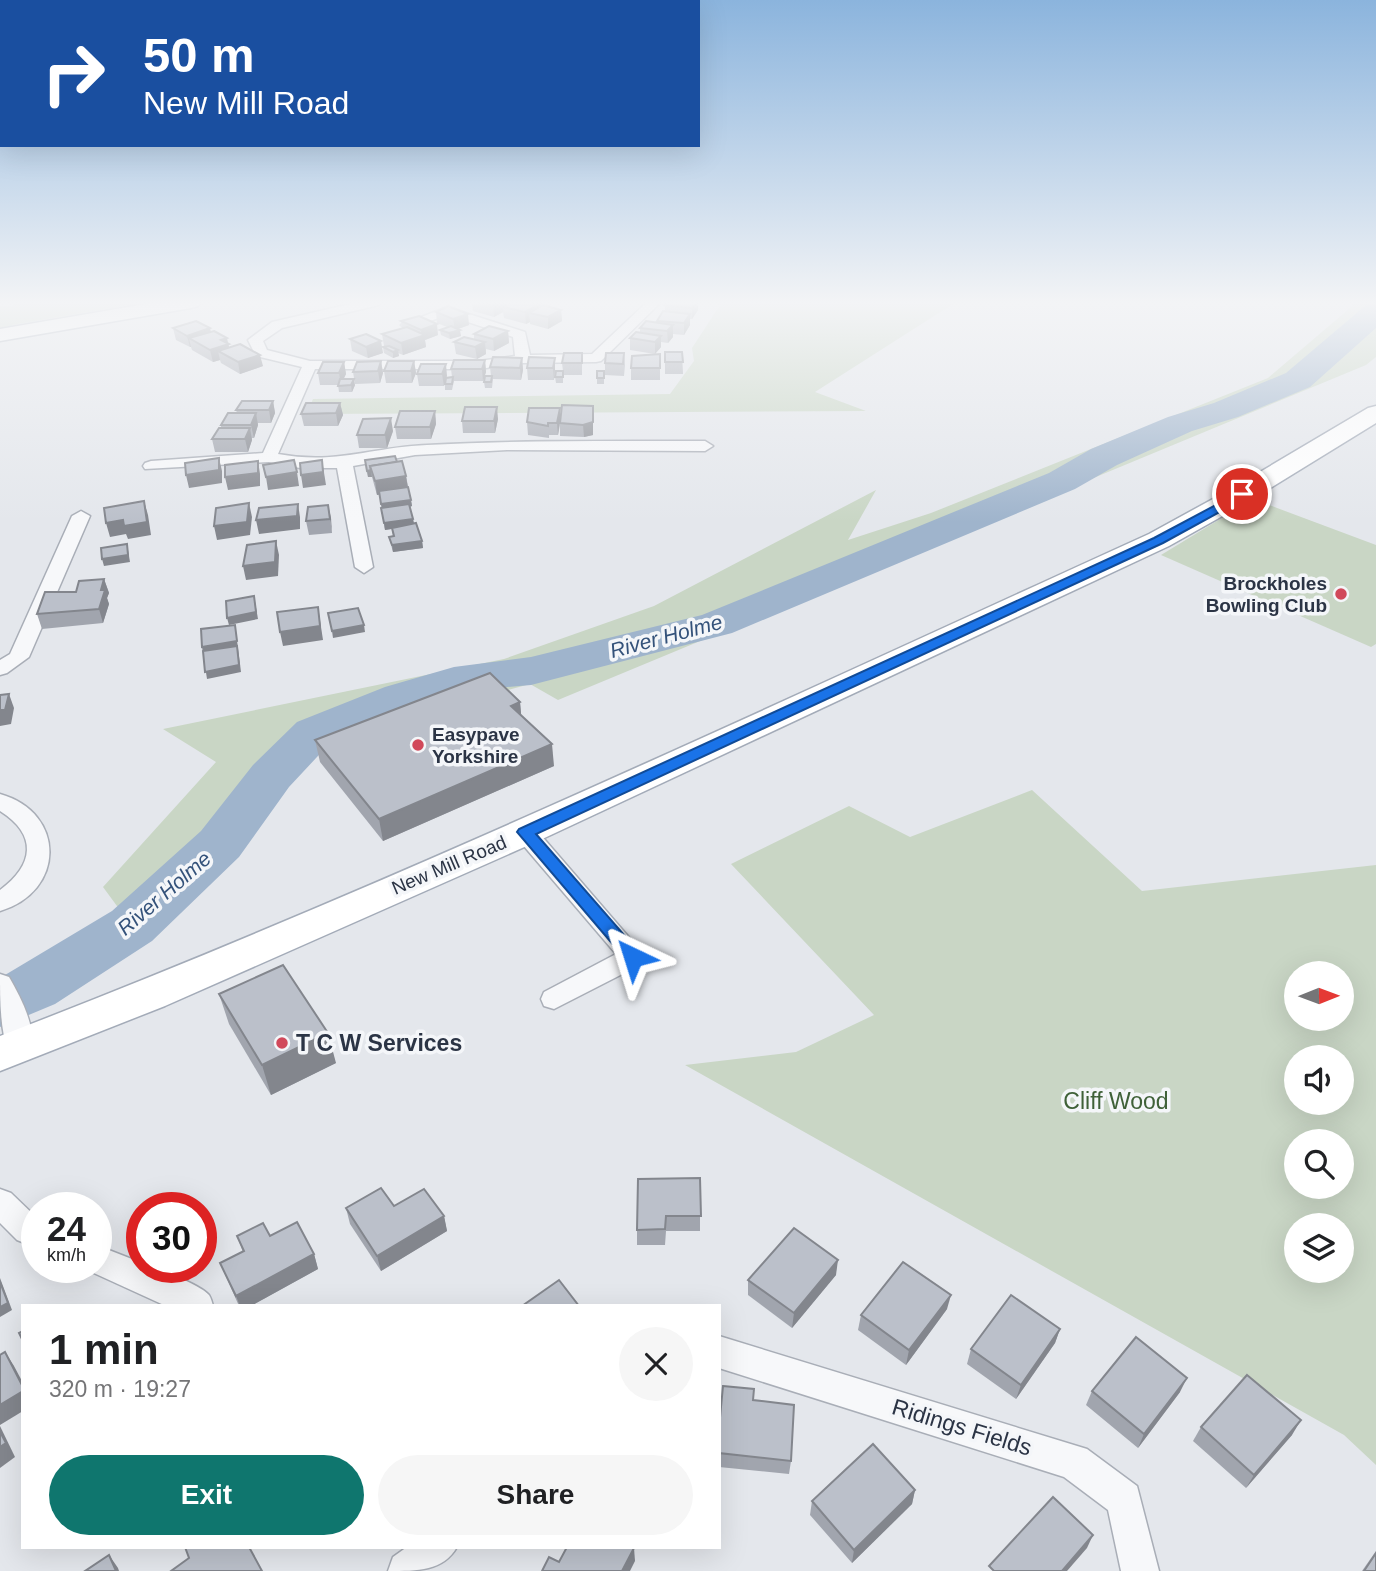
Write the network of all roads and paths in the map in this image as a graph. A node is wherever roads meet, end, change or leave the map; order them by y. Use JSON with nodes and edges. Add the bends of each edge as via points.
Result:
{"nodes":[{"id":1,"x":305,"y":375,"type":"edge"},
{"id":2,"x":1376,"y":413,"type":"edge"},
{"id":3,"x":705,"y":446,"type":"dead end"},
{"id":4,"x":269,"y":457,"type":"junction"},
{"id":5,"x":344,"y":463,"type":"junction"},
{"id":6,"x":150,"y":466,"type":"dead end"},
{"id":7,"x":81,"y":516,"type":"dead end"},
{"id":8,"x":364,"y":567,"type":"dead end"},
{"id":9,"x":0,"y":669,"type":"edge"},
{"id":10,"x":0,"y":802,"type":"edge"},
{"id":11,"x":525,"y":832,"type":"junction"},
{"id":12,"x":0,"y":902,"type":"edge"},
{"id":13,"x":0,"y":984,"type":"edge"},
{"id":14,"x":554,"y":999,"type":"dead end"},
{"id":15,"x":11,"y":1041,"type":"edge"},
{"id":16,"x":0,"y":1203,"type":"edge"},
{"id":17,"x":21,"y":1223,"type":"edge"},
{"id":18,"x":112,"y":1266,"type":"edge"},
{"id":19,"x":194,"y":1304,"type":"edge"},
{"id":20,"x":721,"y":1353,"type":"edge"},
{"id":21,"x":435,"y":1549,"type":"edge"},
{"id":22,"x":407,"y":1571,"type":"edge"},
{"id":23,"x":1140,"y":1571,"type":"edge"}],
"edges":[{"from":1,"to":4,"type":"street"},
{"from":2,"to":11,"type":"main road","name":"New Mill Road","via":[[1159,540]]},
{"from":3,"to":5,"type":"street","via":[[507,445],[415,450]]},
{"from":4,"to":5,"type":"street","via":[[300,463]]},
{"from":4,"to":6,"type":"street"},
{"from":5,"to":8,"type":"street"},
{"from":7,"to":9,"type":"street","via":[[19,657]]},
{"from":10,"to":12,"type":"street","via":[[28,822],[39,845],[37,867]]},
{"from":11,"to":14,"type":"street","via":[[633,957]]},
{"from":11,"to":15,"type":"main road","name":"New Mill Road","via":[[150,995]]},
{"from":13,"to":15,"type":"street"},
{"from":16,"to":17,"type":"street"},
{"from":18,"to":19,"type":"street"},
{"from":20,"to":23,"type":"street","name":"Ridings Fields","via":[[1074,1462],[1124,1499]]},
{"from":21,"to":22,"type":"street"}]}
